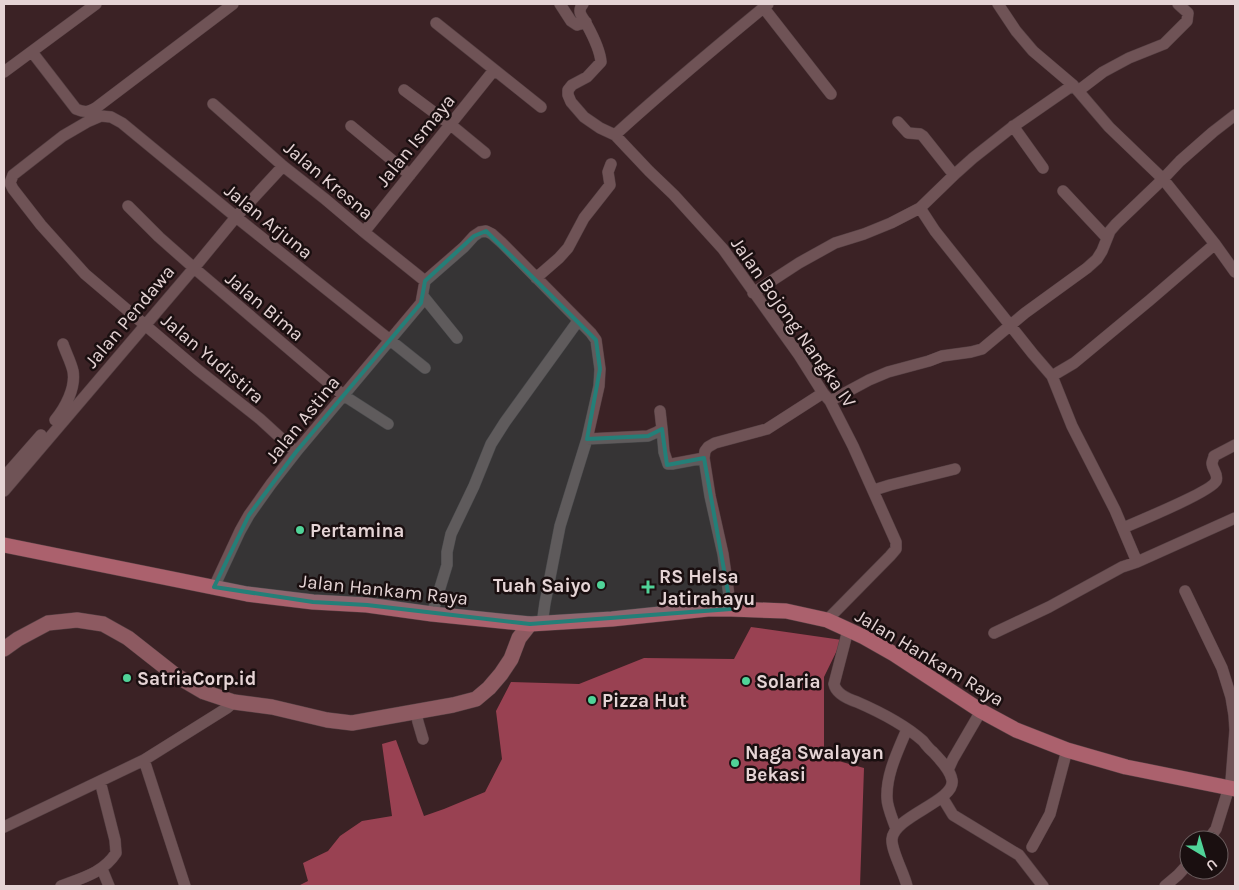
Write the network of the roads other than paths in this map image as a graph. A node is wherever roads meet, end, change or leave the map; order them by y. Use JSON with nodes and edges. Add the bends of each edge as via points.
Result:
{"nodes":[{"id":1,"x":96,"y":4,"type":"edge"},
{"id":2,"x":233,"y":4,"type":"edge"},
{"id":3,"x":560,"y":4,"type":"edge"},
{"id":4,"x":583,"y":4,"type":"edge"},
{"id":5,"x":998,"y":4,"type":"edge"},
{"id":6,"x":1178,"y":4,"type":"edge"},
{"id":7,"x":766,"y":6,"type":"edge"},
{"id":8,"x":586,"y":22,"type":"junction"},
{"id":9,"x":436,"y":23,"type":"dead end"},
{"id":10,"x":32,"y":52,"type":"junction"},
{"id":11,"x":494,"y":70,"type":"junction"},
{"id":12,"x":4,"y":72,"type":"edge"},
{"id":13,"x":1075,"y":89,"type":"junction"},
{"id":14,"x":404,"y":90,"type":"dead end"},
{"id":15,"x":831,"y":94,"type":"dead end"},
{"id":16,"x":213,"y":104,"type":"dead end"},
{"id":17,"x":541,"y":107,"type":"dead end"},
{"id":18,"x":1235,"y":115,"type":"edge"},
{"id":19,"x":85,"y":117,"type":"junction"},
{"id":20,"x":898,"y":122,"type":"dead end"},
{"id":21,"x":451,"y":125,"type":"junction"},
{"id":22,"x":351,"y":126,"type":"dead end"},
{"id":23,"x":1014,"y":126,"type":"junction"},
{"id":24,"x":616,"y":135,"type":"junction"},
{"id":25,"x":485,"y":153,"type":"dead end"},
{"id":26,"x":611,"y":164,"type":"dead end"},
{"id":27,"x":284,"y":166,"type":"junction"},
{"id":28,"x":1044,"y":168,"type":"dead end"},
{"id":29,"x":410,"y":175,"type":"junction"},
{"id":30,"x":954,"y":175,"type":"junction"},
{"id":31,"x":1163,"y":180,"type":"junction"},
{"id":32,"x":1063,"y":191,"type":"dead end"},
{"id":33,"x":128,"y":206,"type":"dead end"},
{"id":34,"x":920,"y":208,"type":"junction"},
{"id":35,"x":236,"y":217,"type":"junction"},
{"id":36,"x":364,"y":232,"type":"junction"},
{"id":37,"x":1107,"y":238,"type":"junction"},
{"id":38,"x":1215,"y":244,"type":"junction"},
{"id":39,"x":194,"y":268,"type":"junction"},
{"id":40,"x":1235,"y":272,"type":"edge"},
{"id":41,"x":536,"y":278,"type":"junction"},
{"id":42,"x":425,"y":281,"type":"junction"},
{"id":43,"x":754,"y":292,"type":"junction"},
{"id":44,"x":423,"y":296,"type":"junction"},
{"id":45,"x":578,"y":321,"type":"junction"},
{"id":46,"x":146,"y":324,"type":"junction"},
{"id":47,"x":1010,"y":326,"type":"junction"},
{"id":48,"x":457,"y":338,"type":"dead end"},
{"id":49,"x":390,"y":342,"type":"junction"},
{"id":50,"x":63,"y":344,"type":"dead end"},
{"id":51,"x":425,"y":368,"type":"dead end"},
{"id":52,"x":1052,"y":376,"type":"junction"},
{"id":53,"x":343,"y":395,"type":"junction"},
{"id":54,"x":827,"y":397,"type":"junction"},
{"id":55,"x":660,"y":412,"type":"dead end"},
{"id":56,"x":388,"y":424,"type":"dead end"},
{"id":57,"x":662,"y":429,"type":"junction"},
{"id":58,"x":587,"y":439,"type":"junction"},
{"id":59,"x":1235,"y":445,"type":"edge"},
{"id":60,"x":296,"y":452,"type":"junction"},
{"id":61,"x":704,"y":458,"type":"junction"},
{"id":62,"x":955,"y":469,"type":"dead end"},
{"id":63,"x":4,"y":477,"type":"edge"},
{"id":64,"x":874,"y":490,"type":"junction"},
{"id":65,"x":4,"y":491,"type":"edge"},
{"id":66,"x":1235,"y":518,"type":"edge"},
{"id":67,"x":1123,"y":528,"type":"junction"},
{"id":68,"x":4,"y":545,"type":"edge"},
{"id":69,"x":1136,"y":562,"type":"junction"},
{"id":70,"x":214,"y":587,"type":"junction"},
{"id":71,"x":1186,"y":591,"type":"dead end"},
{"id":72,"x":731,"y":608,"type":"junction"},
{"id":73,"x":432,"y":614,"type":"junction"},
{"id":74,"x":827,"y":620,"type":"junction"},
{"id":75,"x":512,"y":622,"type":"junction"},
{"id":76,"x":536,"y":624,"type":"junction"},
{"id":77,"x":848,"y":630,"type":"junction"},
{"id":78,"x":994,"y":633,"type":"dead end"},
{"id":79,"x":519,"y":638,"type":"junction"},
{"id":80,"x":4,"y":649,"type":"edge"},
{"id":81,"x":1233,"y":697,"type":"edge"},
{"id":82,"x":234,"y":702,"type":"junction"},
{"id":83,"x":980,"y":711,"type":"junction"},
{"id":84,"x":416,"y":712,"type":"junction"},
{"id":85,"x":907,"y":729,"type":"junction"},
{"id":86,"x":423,"y":739,"type":"dead end"},
{"id":87,"x":1067,"y":750,"type":"junction"},
{"id":88,"x":144,"y":760,"type":"junction"},
{"id":89,"x":950,"y":765,"type":"junction"},
{"id":90,"x":100,"y":781,"type":"junction"},
{"id":91,"x":1232,"y":788,"type":"edge"},
{"id":92,"x":942,"y":797,"type":"junction"},
{"id":93,"x":4,"y":826,"type":"edge"},
{"id":94,"x":896,"y":829,"type":"junction"},
{"id":95,"x":1215,"y":830,"type":"edge"},
{"id":96,"x":1032,"y":847,"type":"dead end"},
{"id":97,"x":102,"y":869,"type":"junction"},
{"id":98,"x":1179,"y":874,"type":"edge"},
{"id":99,"x":61,"y":886,"type":"edge"},
{"id":100,"x":109,"y":886,"type":"edge"},
{"id":101,"x":184,"y":886,"type":"edge"},
{"id":102,"x":906,"y":886,"type":"edge"},
{"id":103,"x":1043,"y":886,"type":"edge"},
{"id":104,"x":1165,"y":886,"type":"edge"}],
"edges":[{"from":1,"to":10,"type":"street"},
{"from":2,"to":19,"type":"street"},
{"from":3,"to":8,"type":"street","via":[[571,21],[577,25]]},
{"from":4,"to":8,"type":"street","name":"Jalan Bojong Nangka IV","via":[[579,11]]},
{"from":5,"to":13,"type":"street","via":[[1032,51]]},
{"from":6,"to":13,"type":"street","via":[[1188,13],[1187,21],[1164,44],[1129,58]]},
{"from":7,"to":15,"type":"street"},
{"from":7,"to":24,"type":"street","via":[[655,98]]},
{"from":8,"to":24,"type":"street","name":"Jalan Bojong Nangka IV","via":[[601,62],[587,78],[572,85],[568,95],[584,117]]},
{"from":9,"to":11,"type":"street"},
{"from":10,"to":12,"type":"street"},
{"from":10,"to":19,"type":"street"},
{"from":11,"to":17,"type":"street"},
{"from":11,"to":21,"type":"street","name":"Jalan Ismaya"},
{"from":13,"to":23,"type":"street"},
{"from":13,"to":31,"type":"street"},
{"from":14,"to":21,"type":"street"},
{"from":16,"to":27,"type":"street","name":"Jalan Kresna"},
{"from":18,"to":31,"type":"street","via":[[1180,161]]},
{"from":19,"to":35,"type":"street","name":"Jalan Arjuna","via":[[111,116],[122,123]]},
{"from":19,"to":46,"type":"street","name":"Jalan Yudistira","via":[[13,175],[10,183],[85,274]]},
{"from":20,"to":30,"type":"street","via":[[908,133],[923,136]]},
{"from":21,"to":25,"type":"street"},
{"from":21,"to":29,"type":"street","name":"Jalan Ismaya"},
{"from":22,"to":29,"type":"street"},
{"from":23,"to":28,"type":"street"},
{"from":23,"to":30,"type":"street"},
{"from":24,"to":43,"type":"street","name":"Jalan Bojong Nangka IV","via":[[723,249]]},
{"from":26,"to":41,"type":"street","via":[[608,172],[610,185],[584,218],[568,248]]},
{"from":27,"to":35,"type":"street","name":"Jalan Pendawa"},
{"from":27,"to":36,"type":"street","name":"Jalan Kresna"},
{"from":29,"to":36,"type":"street","name":"Jalan Ismaya"},
{"from":30,"to":34,"type":"street"},
{"from":31,"to":37,"type":"street","via":[[1116,224]]},
{"from":31,"to":38,"type":"street"},
{"from":32,"to":37,"type":"street"},
{"from":33,"to":39,"type":"street","name":"Jalan Bima"},
{"from":34,"to":43,"type":"street","via":[[892,223],[835,243]]},
{"from":34,"to":47,"type":"street"},
{"from":35,"to":39,"type":"street","name":"Jalan Pendawa"},
{"from":35,"to":49,"type":"street","name":"Jalan Arjuna"},
{"from":36,"to":42,"type":"street","name":"Jalan Kresna"},
{"from":37,"to":47,"type":"street","via":[[1097,259]]},
{"from":38,"to":40,"type":"street"},
{"from":38,"to":52,"type":"street","via":[[1074,363]]},
{"from":39,"to":46,"type":"street","name":"Jalan Pendawa"},
{"from":39,"to":53,"type":"street","name":"Jalan Bima"},
{"from":41,"to":42,"type":"street","via":[[486,231],[474,236]]},
{"from":41,"to":45,"type":"street"},
{"from":42,"to":44,"type":"street","name":"Jalan Astina"},
{"from":43,"to":54,"type":"street","name":"Jalan Bojong Nangka IV"},
{"from":44,"to":48,"type":"street"},
{"from":44,"to":49,"type":"street","name":"Jalan Astina","via":[[421,304]]},
{"from":45,"to":58,"type":"street","via":[[596,340],[600,368]]},
{"from":45,"to":73,"type":"street","via":[[492,444],[450,534],[447,565]]},
{"from":46,"to":60,"type":"street","name":"Jalan Yudistira"},
{"from":46,"to":65,"type":"street","name":"Jalan Pendawa"},
{"from":47,"to":52,"type":"street"},
{"from":47,"to":54,"type":"street","via":[[982,349],[942,356],[888,372]]},
{"from":49,"to":51,"type":"street","name":"Jalan Arjuna"},
{"from":49,"to":53,"type":"street","name":"Jalan Astina"},
{"from":50,"to":63,"type":"street","via":[[73,372],[70,395],[62,412]]},
{"from":52,"to":67,"type":"street","via":[[1072,426]]},
{"from":53,"to":56,"type":"street","name":"Jalan Bima"},
{"from":53,"to":60,"type":"street","name":"Jalan Astina"},
{"from":54,"to":61,"type":"street","via":[[767,429],[708,447]]},
{"from":54,"to":64,"type":"street","name":"Jalan Bojong Nangka IV"},
{"from":55,"to":57,"type":"street"},
{"from":57,"to":58,"type":"street","via":[[648,436]]},
{"from":57,"to":61,"type":"street","via":[[668,464]]},
{"from":58,"to":76,"type":"street","via":[[560,526],[545,603]]},
{"from":59,"to":67,"type":"street","via":[[1214,456],[1215,484]]},
{"from":60,"to":70,"type":"street","name":"Jalan Astina","via":[[249,515]]},
{"from":61,"to":72,"type":"street"},
{"from":62,"to":64,"type":"street"},
{"from":64,"to":74,"type":"street","name":"Jalan Bojong Nangka IV","via":[[896,548]]},
{"from":66,"to":69,"type":"street"},
{"from":67,"to":69,"type":"street"},
{"from":68,"to":70,"type":"main road","name":"Jalan Hankam Raya"},
{"from":69,"to":78,"type":"street"},
{"from":70,"to":73,"type":"main road","name":"Jalan Hankam Raya","via":[[279,599],[367,604]]},
{"from":71,"to":81,"type":"street"},
{"from":72,"to":74,"type":"main road","name":"Jalan Hankam Raya","via":[[786,611]]},
{"from":72,"to":76,"type":"main road","name":"Jalan Hankam Raya"},
{"from":73,"to":75,"type":"main road","name":"Jalan Hankam Raya"},
{"from":74,"to":77,"type":"main road","name":"Jalan Hankam Raya"},
{"from":75,"to":76,"type":"main road","name":"Jalan Hankam Raya"},
{"from":75,"to":79,"type":"street"},
{"from":76,"to":79,"type":"street"},
{"from":77,"to":83,"type":"main road","name":"Jalan Hankam Raya","via":[[894,654]]},
{"from":77,"to":85,"type":"street","via":[[835,690]]},
{"from":79,"to":84,"type":"street","via":[[501,674],[476,699]]},
{"from":80,"to":82,"type":"street","via":[[48,623],[77,620],[103,624],[204,692]]},
{"from":81,"to":91,"type":"street"},
{"from":82,"to":84,"type":"street","via":[[352,723]]},
{"from":82,"to":88,"type":"street"},
{"from":83,"to":87,"type":"main road","name":"Jalan Hankam Raya","via":[[1016,730]]},
{"from":83,"to":89,"type":"street"},
{"from":84,"to":86,"type":"street"},
{"from":85,"to":89,"type":"street"},
{"from":85,"to":94,"type":"street","via":[[893,762],[886,800]]},
{"from":87,"to":91,"type":"main road","name":"Jalan Hankam Raya","via":[[1126,767]]},
{"from":87,"to":96,"type":"street","via":[[1050,814]]},
{"from":88,"to":90,"type":"street"},
{"from":88,"to":101,"type":"street"},
{"from":89,"to":92,"type":"street","via":[[952,785]]},
{"from":90,"to":93,"type":"street"},
{"from":90,"to":97,"type":"street","via":[[116,854]]},
{"from":91,"to":95,"type":"street"},
{"from":92,"to":94,"type":"street"},
{"from":92,"to":103,"type":"street","via":[[953,815],[1019,855]]},
{"from":94,"to":102,"type":"street","via":[[892,844]]},
{"from":97,"to":99,"type":"street"},
{"from":97,"to":100,"type":"street"},
{"from":98,"to":104,"type":"street"}]}
